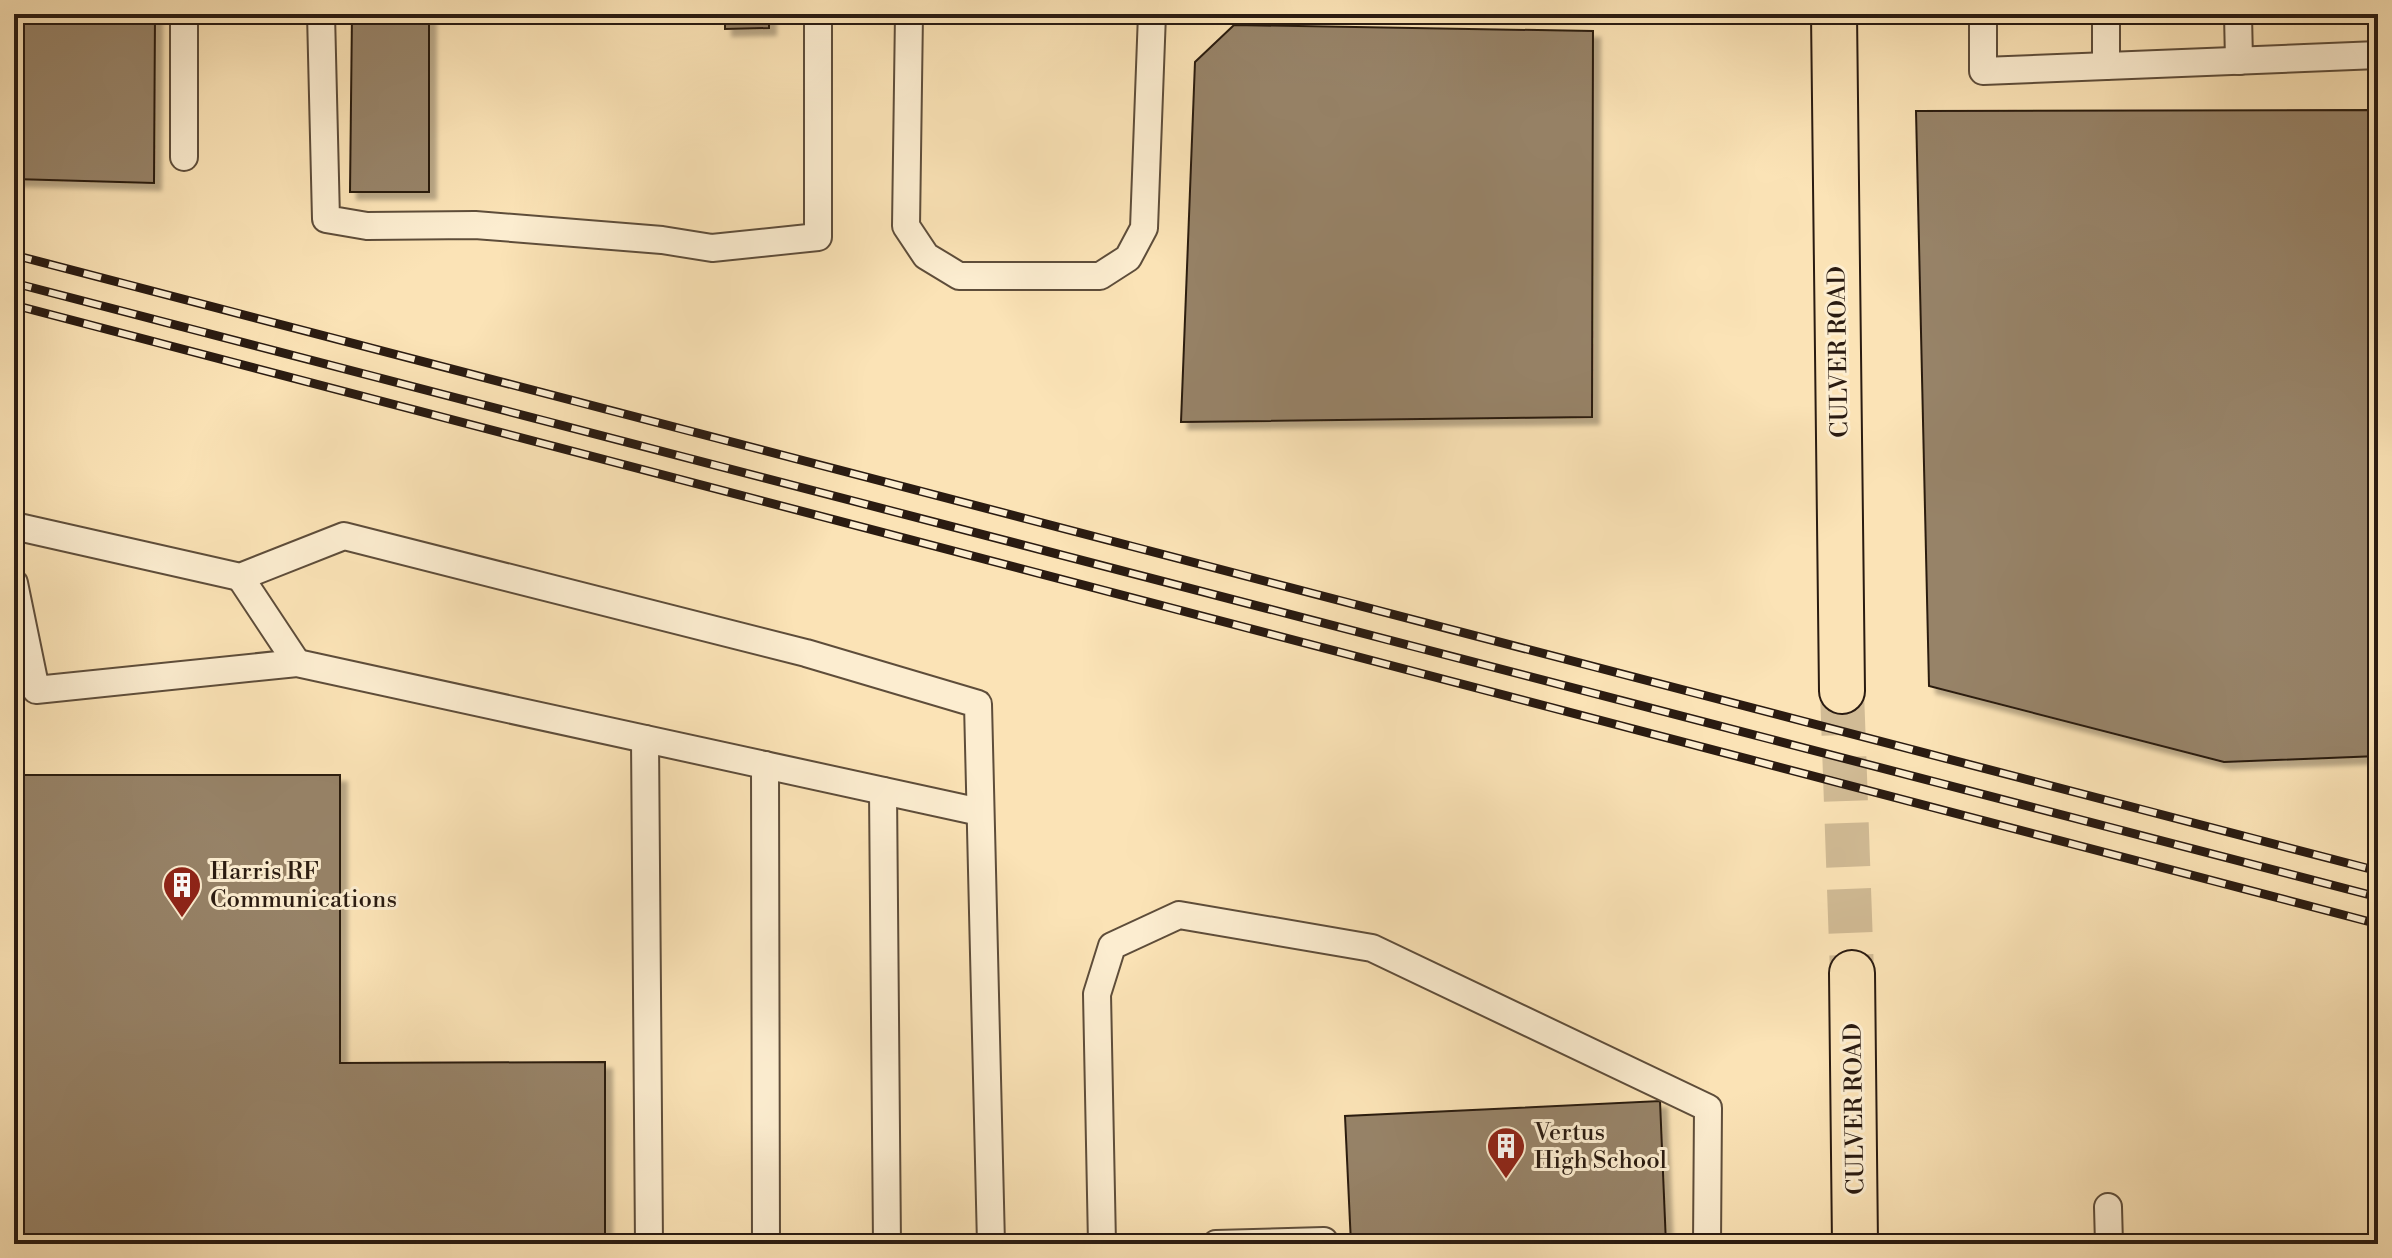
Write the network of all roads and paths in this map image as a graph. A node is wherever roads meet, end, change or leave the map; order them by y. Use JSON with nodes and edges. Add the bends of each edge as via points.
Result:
{"nodes":[{"id":1,"x":184,"y":14,"type":"edge"},
{"id":2,"x":321,"y":14,"type":"edge"},
{"id":3,"x":818,"y":14,"type":"edge"},
{"id":4,"x":909,"y":14,"type":"edge"},
{"id":5,"x":1152,"y":14,"type":"edge"},
{"id":6,"x":1834,"y":14,"type":"edge"},
{"id":7,"x":1983,"y":14,"type":"edge"},
{"id":8,"x":2106,"y":14,"type":"edge"},
{"id":9,"x":2238,"y":14,"type":"edge"},
{"id":10,"x":2378,"y":55,"type":"edge"},
{"id":11,"x":2239,"y":61,"type":"junction"},
{"id":12,"x":2106,"y":66,"type":"junction"},
{"id":13,"x":184,"y":157,"type":"dead end"},
{"id":14,"x":14,"y":526,"type":"edge"},
{"id":15,"x":240,"y":577,"type":"junction"},
{"id":16,"x":14,"y":583,"type":"edge"},
{"id":17,"x":297,"y":663,"type":"junction"},
{"id":18,"x":1842,"y":691,"type":"tunnel mouth"},
{"id":19,"x":645,"y":739,"type":"junction"},
{"id":20,"x":765,"y":765,"type":"junction"},
{"id":21,"x":883,"y":791,"type":"junction"},
{"id":22,"x":980,"y":812,"type":"junction"},
{"id":23,"x":1852,"y":973,"type":"tunnel mouth"},
{"id":24,"x":2108,"y":1207,"type":"dead end"},
{"id":25,"x":1324,"y":1241,"type":"dead end"},
{"id":26,"x":649,"y":1244,"type":"edge"},
{"id":27,"x":766,"y":1244,"type":"edge"},
{"id":28,"x":887,"y":1244,"type":"edge"},
{"id":29,"x":991,"y":1244,"type":"edge"},
{"id":30,"x":1102,"y":1244,"type":"edge"},
{"id":31,"x":1216,"y":1244,"type":"edge"},
{"id":32,"x":1707,"y":1244,"type":"edge"},
{"id":33,"x":1855,"y":1244,"type":"edge"},
{"id":34,"x":2109,"y":1244,"type":"edge"}],
"edges":[{"from":1,"to":13,"type":"lane"},
{"from":2,"to":3,"type":"lane","via":[[326,219],[367,226],[475,225],[712,248],[818,237]]},
{"from":4,"to":5,"type":"lane","via":[[906,226],[926,256],[959,276],[1100,276],[1128,258],[1144,228]]},
{"from":6,"to":18,"type":"main road","name":"CULVER ROAD"},
{"from":7,"to":12,"type":"lane","via":[[1983,71]]},
{"from":8,"to":12,"type":"lane"},
{"from":9,"to":11,"type":"lane"},
{"from":10,"to":11,"type":"lane"},
{"from":11,"to":12,"type":"lane"},
{"from":14,"to":15,"type":"lane"},
{"from":15,"to":17,"type":"lane"},
{"from":15,"to":22,"type":"lane","via":[[344,536],[806,653],[978,704]]},
{"from":16,"to":17,"type":"lane","via":[[36,690]]},
{"from":17,"to":19,"type":"lane"},
{"from":19,"to":20,"type":"lane"},
{"from":19,"to":26,"type":"lane"},
{"from":20,"to":21,"type":"lane"},
{"from":20,"to":27,"type":"lane"},
{"from":21,"to":22,"type":"lane"},
{"from":21,"to":28,"type":"lane"},
{"from":22,"to":29,"type":"lane"},
{"from":23,"to":33,"type":"main road","name":"CULVER ROAD"},
{"from":24,"to":34,"type":"lane"},
{"from":25,"to":31,"type":"lane"},
{"from":30,"to":32,"type":"lane","via":[[1097,994],[1112,946],[1179,915],[1372,948],[1708,1108]]}]}
